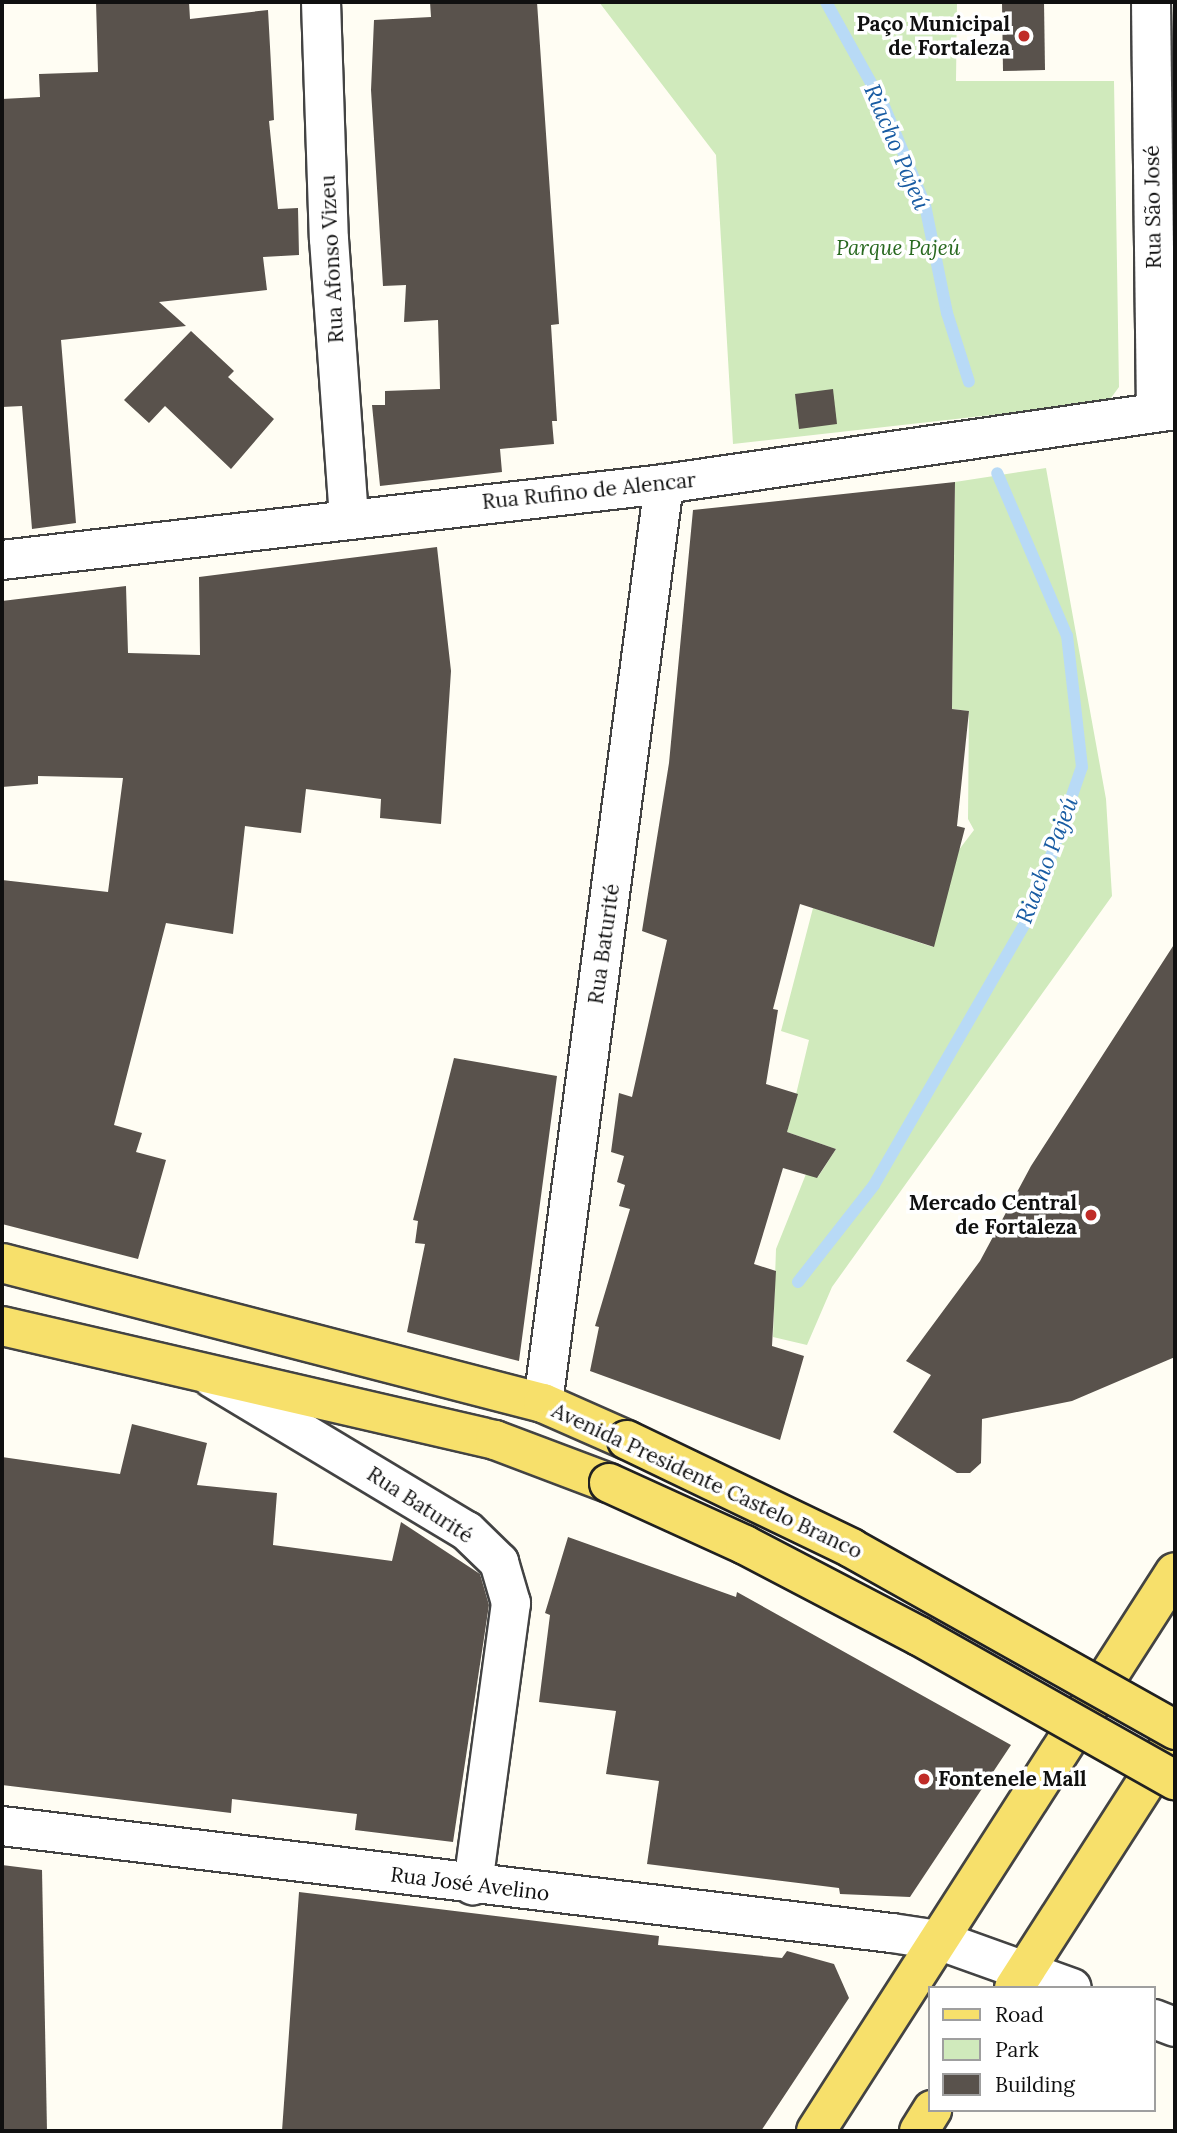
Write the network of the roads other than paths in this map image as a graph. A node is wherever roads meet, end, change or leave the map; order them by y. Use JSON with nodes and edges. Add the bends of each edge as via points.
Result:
{"nodes":[{"id":1,"x":321,"y":2,"type":"edge"},
{"id":2,"x":1151,"y":2,"type":"edge"},
{"id":3,"x":1166,"y":411,"type":"edge"},
{"id":4,"x":664,"y":484,"type":"junction"},
{"id":5,"x":349,"y":517,"type":"junction"},
{"id":6,"x":2,"y":560,"type":"edge"},
{"id":7,"x":2,"y":1263,"type":"edge"},
{"id":8,"x":2,"y":1326,"type":"edge"},
{"id":9,"x":201,"y":1372,"type":"junction"},
{"id":10,"x":543,"y":1404,"type":"junction"},
{"id":11,"x":1170,"y":1592,"type":"edge"},
{"id":12,"x":1175,"y":1730,"type":"edge"},
{"id":13,"x":1175,"y":1737,"type":"edge"},
{"id":14,"x":1175,"y":1780,"type":"edge"},
{"id":15,"x":2,"y":1826,"type":"edge"},
{"id":16,"x":473,"y":1885,"type":"junction"},
{"id":17,"x":938,"y":1940,"type":"junction"},
{"id":18,"x":1020,"y":1980,"type":"edge"},
{"id":19,"x":1059,"y":1986,"type":"edge"},
{"id":20,"x":1156,"y":2020,"type":"edge"},
{"id":21,"x":1175,"y":2027,"type":"edge"},
{"id":22,"x":931,"y":2112,"type":"edge"},
{"id":23,"x":816,"y":2131,"type":"edge"},
{"id":24,"x":919,"y":2131,"type":"edge"}],
"edges":[{"from":1,"to":5,"type":"street","name":"Rua Afonso Vizeu","via":[[329,239]]},
{"from":2,"to":3,"type":"street","name":"Rua São José"},
{"from":3,"to":4,"type":"street","name":"Rua Rufino de Alencar"},
{"from":4,"to":5,"type":"street","name":"Rua Rufino de Alencar"},
{"from":4,"to":10,"type":"street","name":"Rua Baturité"},
{"from":5,"to":6,"type":"street","name":"Rua Rufino de Alencar"},
{"from":7,"to":10,"type":"main road","name":"Avenida Presidente Castelo Branco"},
{"from":8,"to":9,"type":"main road","name":"Avenida Presidente Castelo Branco"},
{"from":9,"to":14,"type":"main road","name":"Avenida Presidente Castelo Branco","bridge":true,"via":[[495,1440],[609,1483],[745,1545],[906,1629]]},
{"from":9,"to":16,"type":"street","name":"Rua Baturité","via":[[467,1531],[499,1562],[511,1604]]},
{"from":10,"to":12,"type":"main road","name":"Avenida Presidente Castelo Branco","bridge":true,"via":[[851,1548]]},
{"from":11,"to":17,"type":"main road"},
{"from":13,"to":18,"type":"main road"},
{"from":15,"to":16,"type":"street","name":"Rua José Avelino"},
{"from":16,"to":17,"type":"street","name":"Rua José Avelino"},
{"from":17,"to":18,"type":"street","name":"Rua José Avelino"},
{"from":17,"to":23,"type":"main road"},
{"from":18,"to":19,"type":"street","name":"Rua José Avelino"},
{"from":20,"to":21,"type":"street"},
{"from":22,"to":24,"type":"main road"}]}
